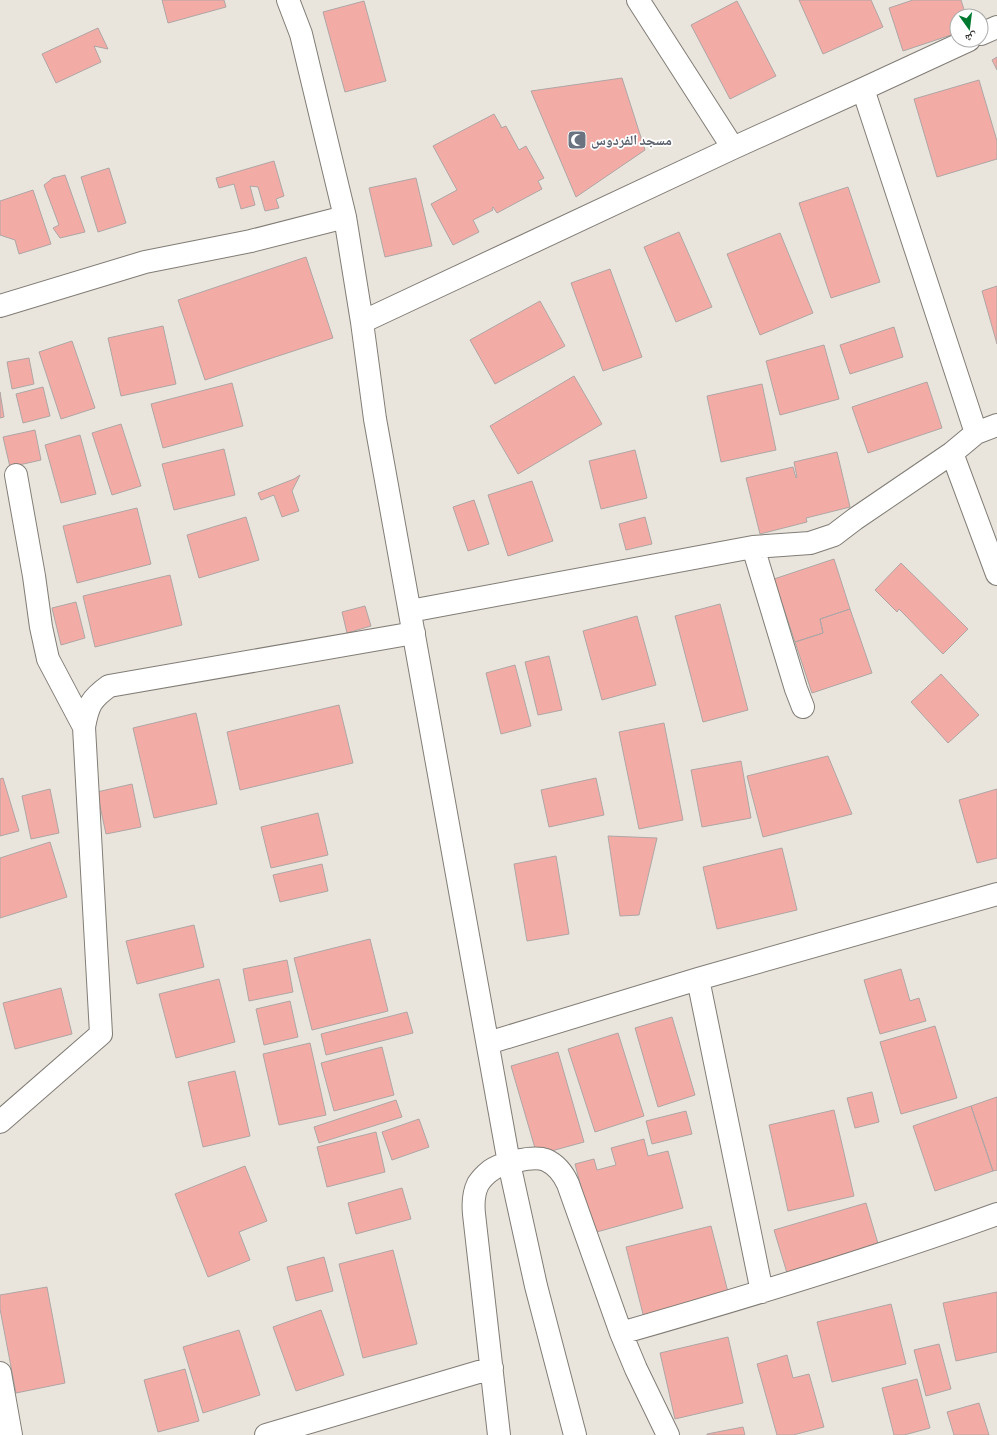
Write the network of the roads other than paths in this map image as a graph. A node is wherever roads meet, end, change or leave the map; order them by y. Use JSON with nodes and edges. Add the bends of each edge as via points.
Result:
{"nodes":[{"id":1,"x":288,"y":0,"type":"edge"},
{"id":2,"x":638,"y":0,"type":"edge"},
{"id":3,"x":952,"y":48,"type":"edge"},
{"id":4,"x":863,"y":90,"type":"junction"},
{"id":5,"x":733,"y":148,"type":"junction"},
{"id":6,"x":345,"y":217,"type":"junction"},
{"id":7,"x":0,"y":306,"type":"edge"},
{"id":8,"x":362,"y":322,"type":"junction"},
{"id":9,"x":997,"y":425,"type":"edge"},
{"id":10,"x":976,"y":433,"type":"junction"},
{"id":11,"x":952,"y":453,"type":"junction"},
{"id":12,"x":16,"y":475,"type":"dead end"},
{"id":13,"x":753,"y":547,"type":"junction"},
{"id":14,"x":997,"y":574,"type":"edge"},
{"id":15,"x":410,"y":610,"type":"junction"},
{"id":16,"x":414,"y":633,"type":"junction"},
{"id":17,"x":803,"y":707,"type":"dead end"},
{"id":18,"x":84,"y":726,"type":"junction"},
{"id":19,"x":997,"y":894,"type":"edge"},
{"id":20,"x":698,"y":978,"type":"junction"},
{"id":21,"x":488,"y":1043,"type":"junction"},
{"id":22,"x":0,"y":1122,"type":"edge"},
{"id":23,"x":509,"y":1163,"type":"junction"},
{"id":24,"x":997,"y":1214,"type":"edge"},
{"id":25,"x":762,"y":1292,"type":"junction"},
{"id":26,"x":621,"y":1333,"type":"junction"},
{"id":27,"x":492,"y":1368,"type":"junction"},
{"id":28,"x":0,"y":1373,"type":"edge"},
{"id":29,"x":11,"y":1435,"type":"edge"},
{"id":30,"x":266,"y":1435,"type":"edge"},
{"id":31,"x":499,"y":1435,"type":"edge"},
{"id":32,"x":575,"y":1435,"type":"edge"},
{"id":33,"x":668,"y":1435,"type":"edge"}],
"edges":[{"from":1,"to":6,"type":"street","via":[[301,34]]},
{"from":2,"to":5,"type":"street"},
{"from":3,"to":4,"type":"street"},
{"from":4,"to":5,"type":"street"},
{"from":4,"to":10,"type":"street"},
{"from":5,"to":8,"type":"street"},
{"from":6,"to":7,"type":"street","via":[[251,241],[145,262]]},
{"from":6,"to":8,"type":"street"},
{"from":8,"to":15,"type":"street","via":[[374,419]]},
{"from":9,"to":10,"type":"street"},
{"from":10,"to":11,"type":"street"},
{"from":11,"to":13,"type":"street","via":[[834,535],[810,543]]},
{"from":11,"to":14,"type":"street"},
{"from":12,"to":18,"type":"street","via":[[48,659]]},
{"from":13,"to":15,"type":"street"},
{"from":13,"to":17,"type":"street"},
{"from":15,"to":16,"type":"street"},
{"from":16,"to":18,"type":"street","via":[[109,686],[98,694],[87,708]]},
{"from":16,"to":21,"type":"street"},
{"from":18,"to":22,"type":"street","via":[[101,1034]]},
{"from":19,"to":20,"type":"street"},
{"from":20,"to":21,"type":"street"},
{"from":20,"to":25,"type":"street"},
{"from":21,"to":23,"type":"street"},
{"from":23,"to":26,"type":"street","via":[[532,1158],[544,1159],[555,1165],[563,1174]]},
{"from":23,"to":27,"type":"street","via":[[495,1168],[483,1177],[474,1195]]},
{"from":23,"to":32,"type":"street","via":[[538,1294]]},
{"from":24,"to":25,"type":"street"},
{"from":25,"to":26,"type":"street"},
{"from":26,"to":33,"type":"street"},
{"from":27,"to":30,"type":"street"},
{"from":27,"to":31,"type":"street"},
{"from":28,"to":29,"type":"street"}]}
